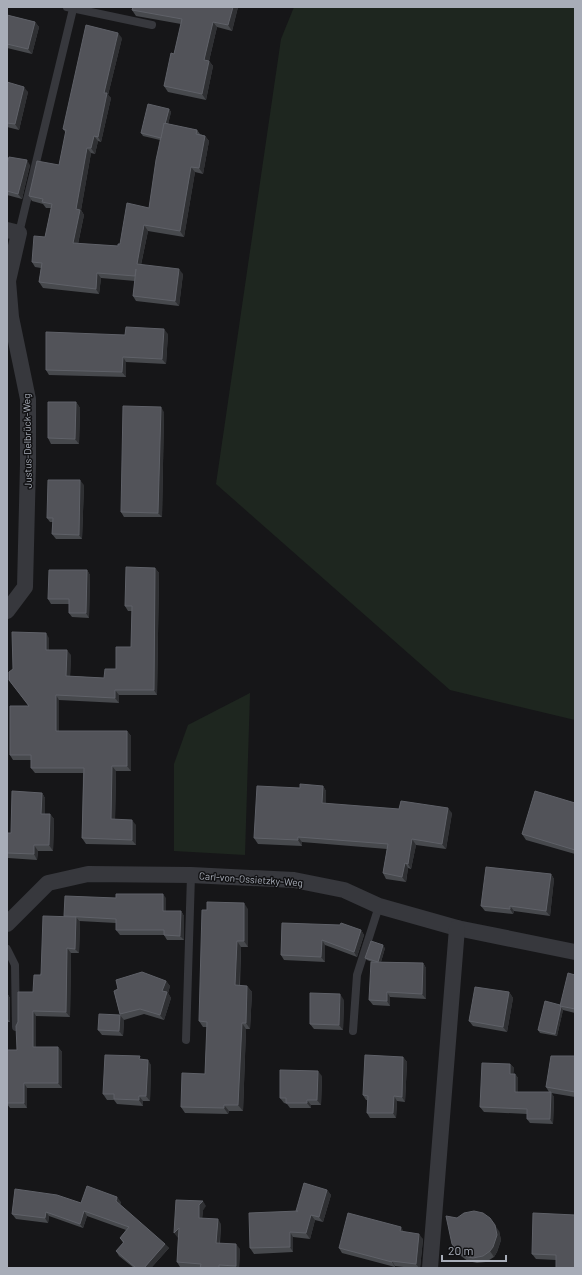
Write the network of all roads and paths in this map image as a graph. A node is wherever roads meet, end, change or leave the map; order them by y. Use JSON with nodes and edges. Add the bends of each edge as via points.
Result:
{"nodes":[{"id":1,"x":70,"y":8,"type":"edge"},
{"id":2,"x":152,"y":25,"type":"edge"},
{"id":3,"x":13,"y":231,"type":"edge"},
{"id":4,"x":7,"y":611,"type":"edge"},
{"id":5,"x":191,"y":875,"type":"junction"},
{"id":6,"x":379,"y":906,"type":"junction"},
{"id":7,"x":7,"y":924,"type":"edge"},
{"id":8,"x":457,"y":928,"type":"junction"},
{"id":9,"x":7,"y":949,"type":"edge"},
{"id":10,"x":575,"y":952,"type":"edge"},
{"id":11,"x":16,"y":1027,"type":"edge"},
{"id":12,"x":353,"y":1032,"type":"dead end"},
{"id":13,"x":186,"y":1040,"type":"dead end"},
{"id":14,"x":430,"y":1268,"type":"edge"}],
"edges":[{"from":1,"to":2,"type":"lane"},
{"from":1,"to":3,"type":"lane"},
{"from":3,"to":4,"type":"street","name":"Justus-Delbrück-Weg","via":[[8,281],[10,317],[28,399],[28,464],[25,586]]},
{"from":5,"to":6,"type":"street","name":"Carl-von-Ossietzky-Weg","via":[[294,880],[344,890]]},
{"from":5,"to":7,"type":"street","name":"Carl-von-Ossietzky-Weg","via":[[88,874],[48,883]]},
{"from":5,"to":13,"type":"lane"},
{"from":6,"to":8,"type":"street","name":"Carl-von-Ossietzky-Weg"},
{"from":6,"to":12,"type":"lane","via":[[357,975]]},
{"from":8,"to":10,"type":"street","name":"Carl-von-Ossietzky-Weg"},
{"from":8,"to":14,"type":"street"},
{"from":9,"to":11,"type":"lane","via":[[15,965]]}]}
